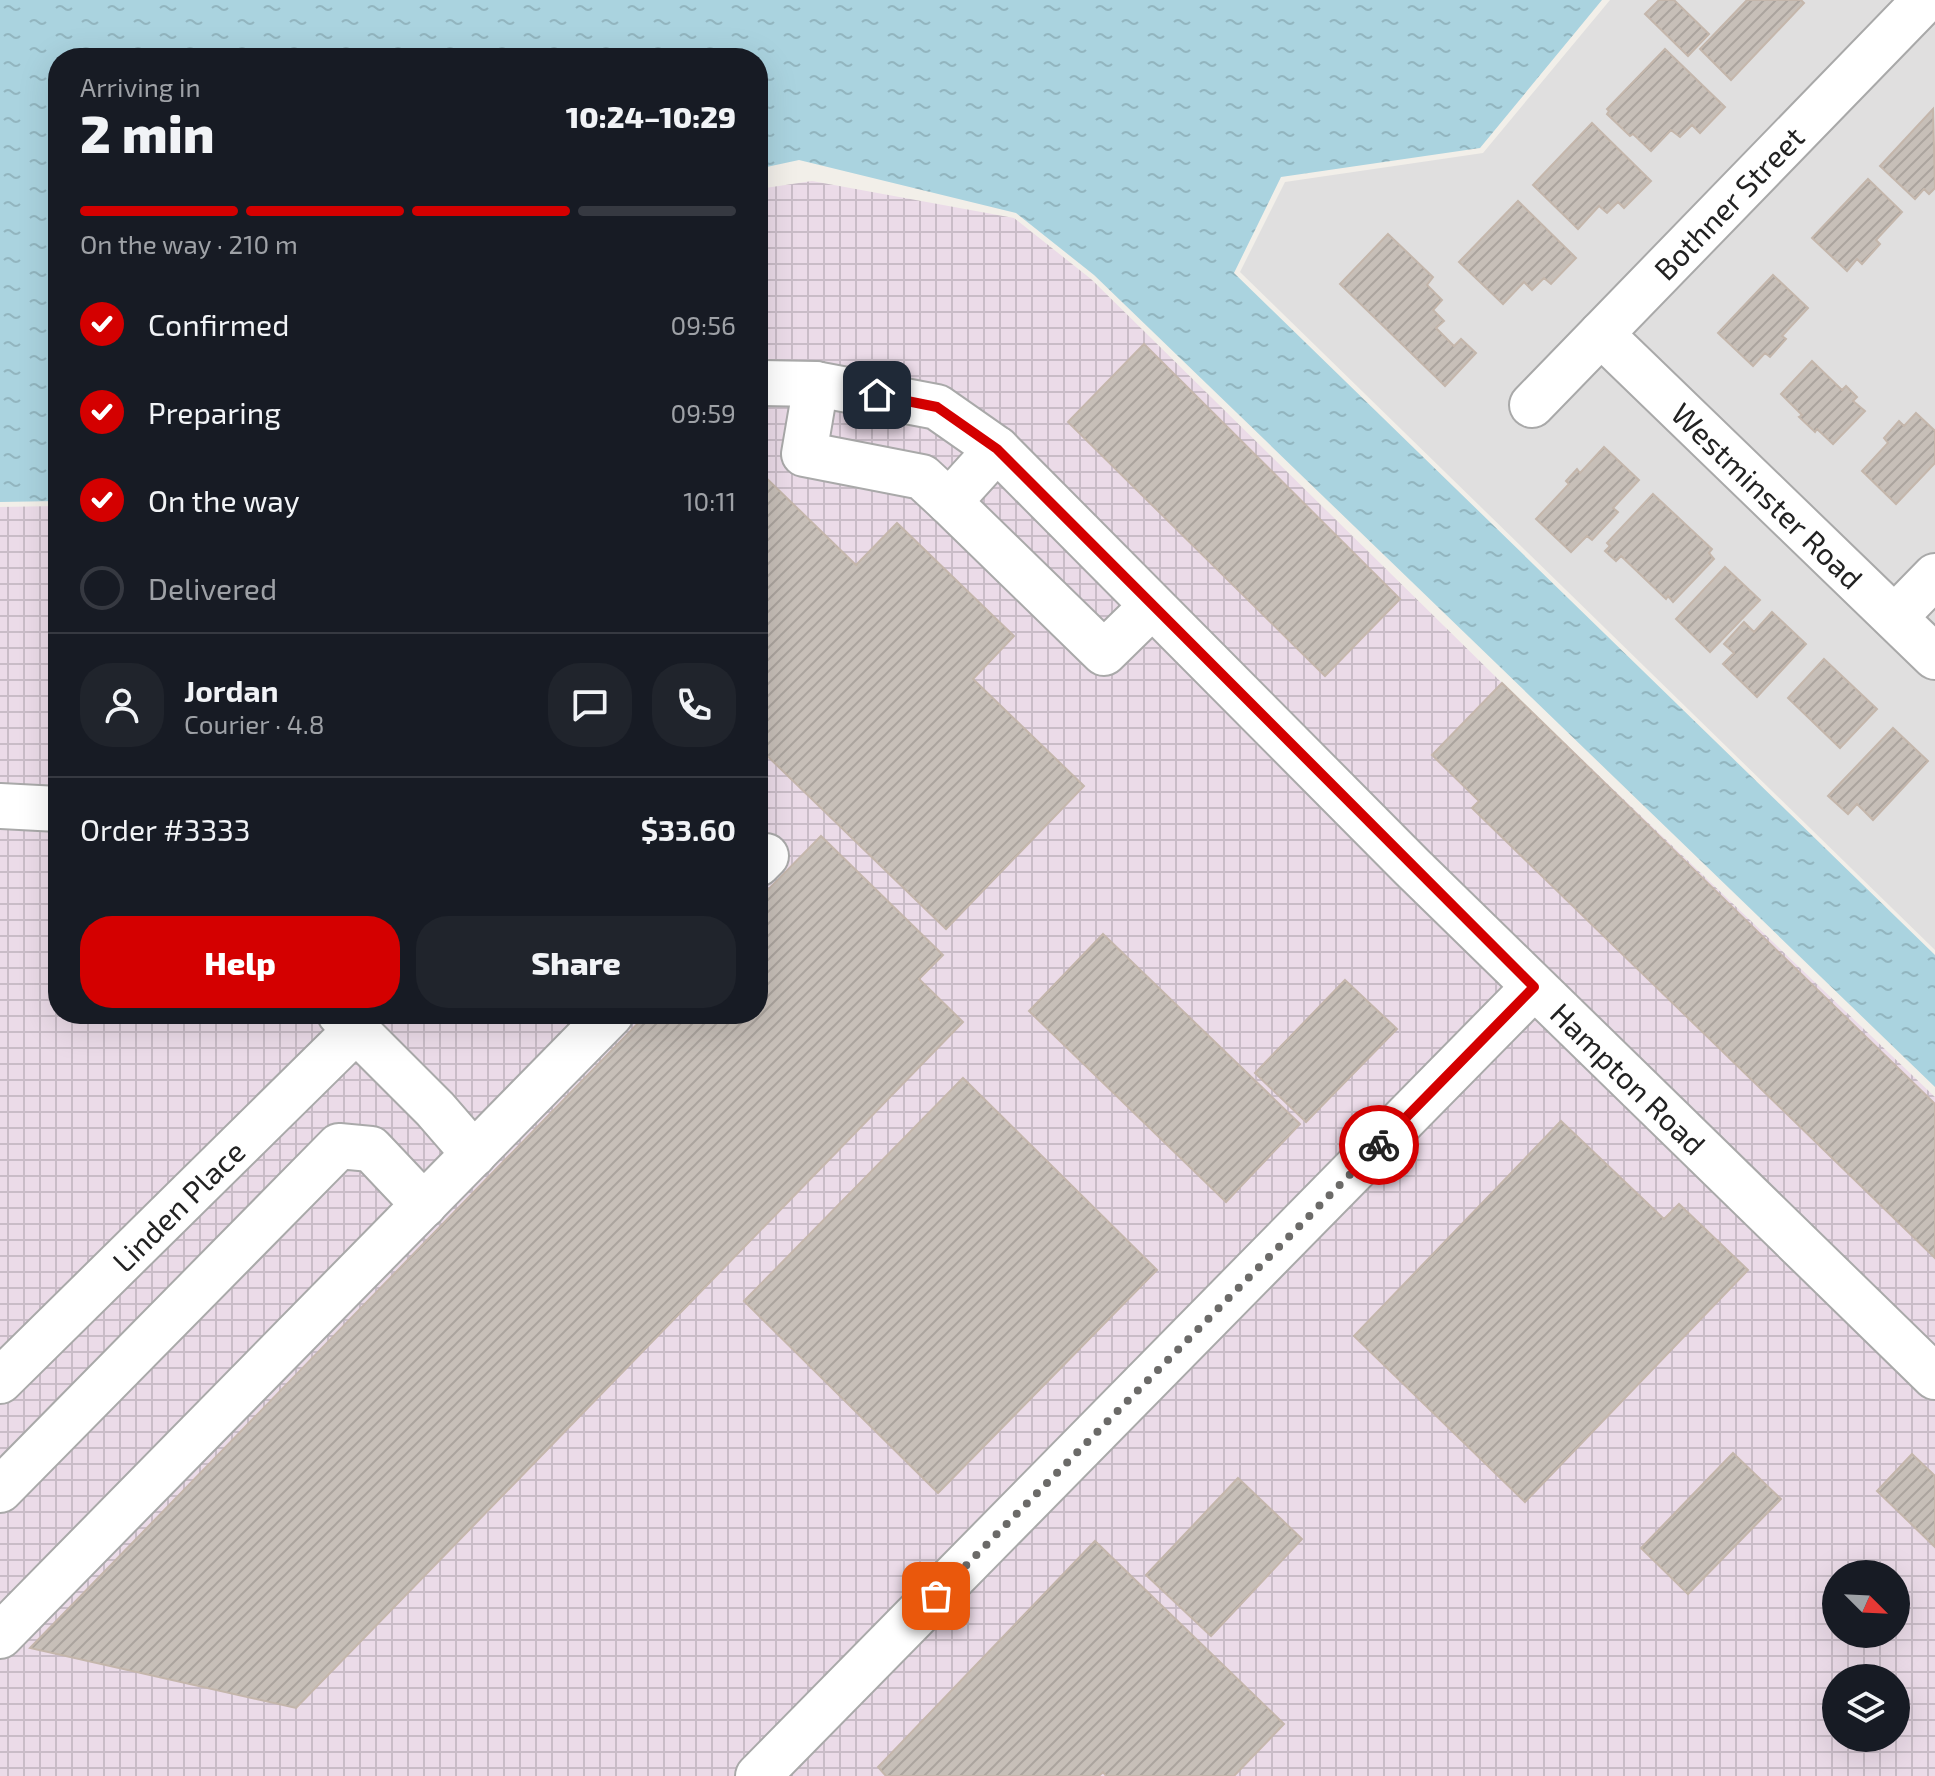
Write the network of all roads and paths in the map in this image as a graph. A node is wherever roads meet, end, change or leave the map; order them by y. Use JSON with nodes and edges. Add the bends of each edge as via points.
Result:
{"nodes":[{"id":1,"x":1925,"y":0,"type":"edge"},
{"id":2,"x":1601,"y":334,"type":"junction"},
{"id":3,"x":768,"y":383,"type":"edge"},
{"id":4,"x":816,"y":384,"type":"junction"},
{"id":5,"x":1532,"y":405,"type":"dead end"},
{"id":6,"x":997,"y":449,"type":"junction"},
{"id":7,"x":949,"y":502,"type":"junction"},
{"id":8,"x":1935,"y":576,"type":"edge"},
{"id":9,"x":1152,"y":606,"type":"junction"},
{"id":10,"x":1895,"y":617,"type":"junction"},
{"id":11,"x":1935,"y":657,"type":"edge"},
{"id":12,"x":0,"y":806,"type":"edge"},
{"id":13,"x":48,"y":808,"type":"edge"},
{"id":14,"x":1534,"y":987,"type":"junction"},
{"id":15,"x":346,"y":1024,"type":"edge"},
{"id":16,"x":350,"y":1024,"type":"edge"},
{"id":17,"x":601,"y":1024,"type":"edge"},
{"id":18,"x":474,"y":1154,"type":"junction"},
{"id":19,"x":424,"y":1205,"type":"junction"},
{"id":20,"x":1935,"y":1377,"type":"edge"},
{"id":21,"x":0,"y":1381,"type":"edge"},
{"id":22,"x":0,"y":1490,"type":"edge"},
{"id":23,"x":0,"y":1636,"type":"edge"},
{"id":24,"x":758,"y":1776,"type":"edge"}],
"edges":[{"from":1,"to":2,"type":"street","name":"Bothner Street"},
{"from":2,"to":5,"type":"street","name":"Bothner Street"},
{"from":2,"to":10,"type":"street","name":"Westminster Road"},
{"from":3,"to":4,"type":"street","name":"Hampton Road"},
{"from":4,"to":6,"type":"street","name":"Hampton Road","via":[[937,407]]},
{"from":4,"to":7,"type":"street","via":[[804,454],[922,477]]},
{"from":6,"to":7,"type":"street"},
{"from":6,"to":9,"type":"street","name":"Hampton Road"},
{"from":7,"to":9,"type":"street","via":[[1104,653]]},
{"from":8,"to":10,"type":"street"},
{"from":9,"to":14,"type":"street","name":"Hampton Road"},
{"from":10,"to":11,"type":"street","name":"Westminster Road"},
{"from":12,"to":13,"type":"street"},
{"from":14,"to":20,"type":"street","name":"Hampton Road"},
{"from":14,"to":24,"type":"street"},
{"from":15,"to":21,"type":"street","name":"Linden Place"},
{"from":16,"to":18,"type":"street"},
{"from":17,"to":18,"type":"street"},
{"from":18,"to":19,"type":"street"},
{"from":19,"to":22,"type":"street","via":[[371,1149],[339,1146]]},
{"from":19,"to":23,"type":"street"}]}
